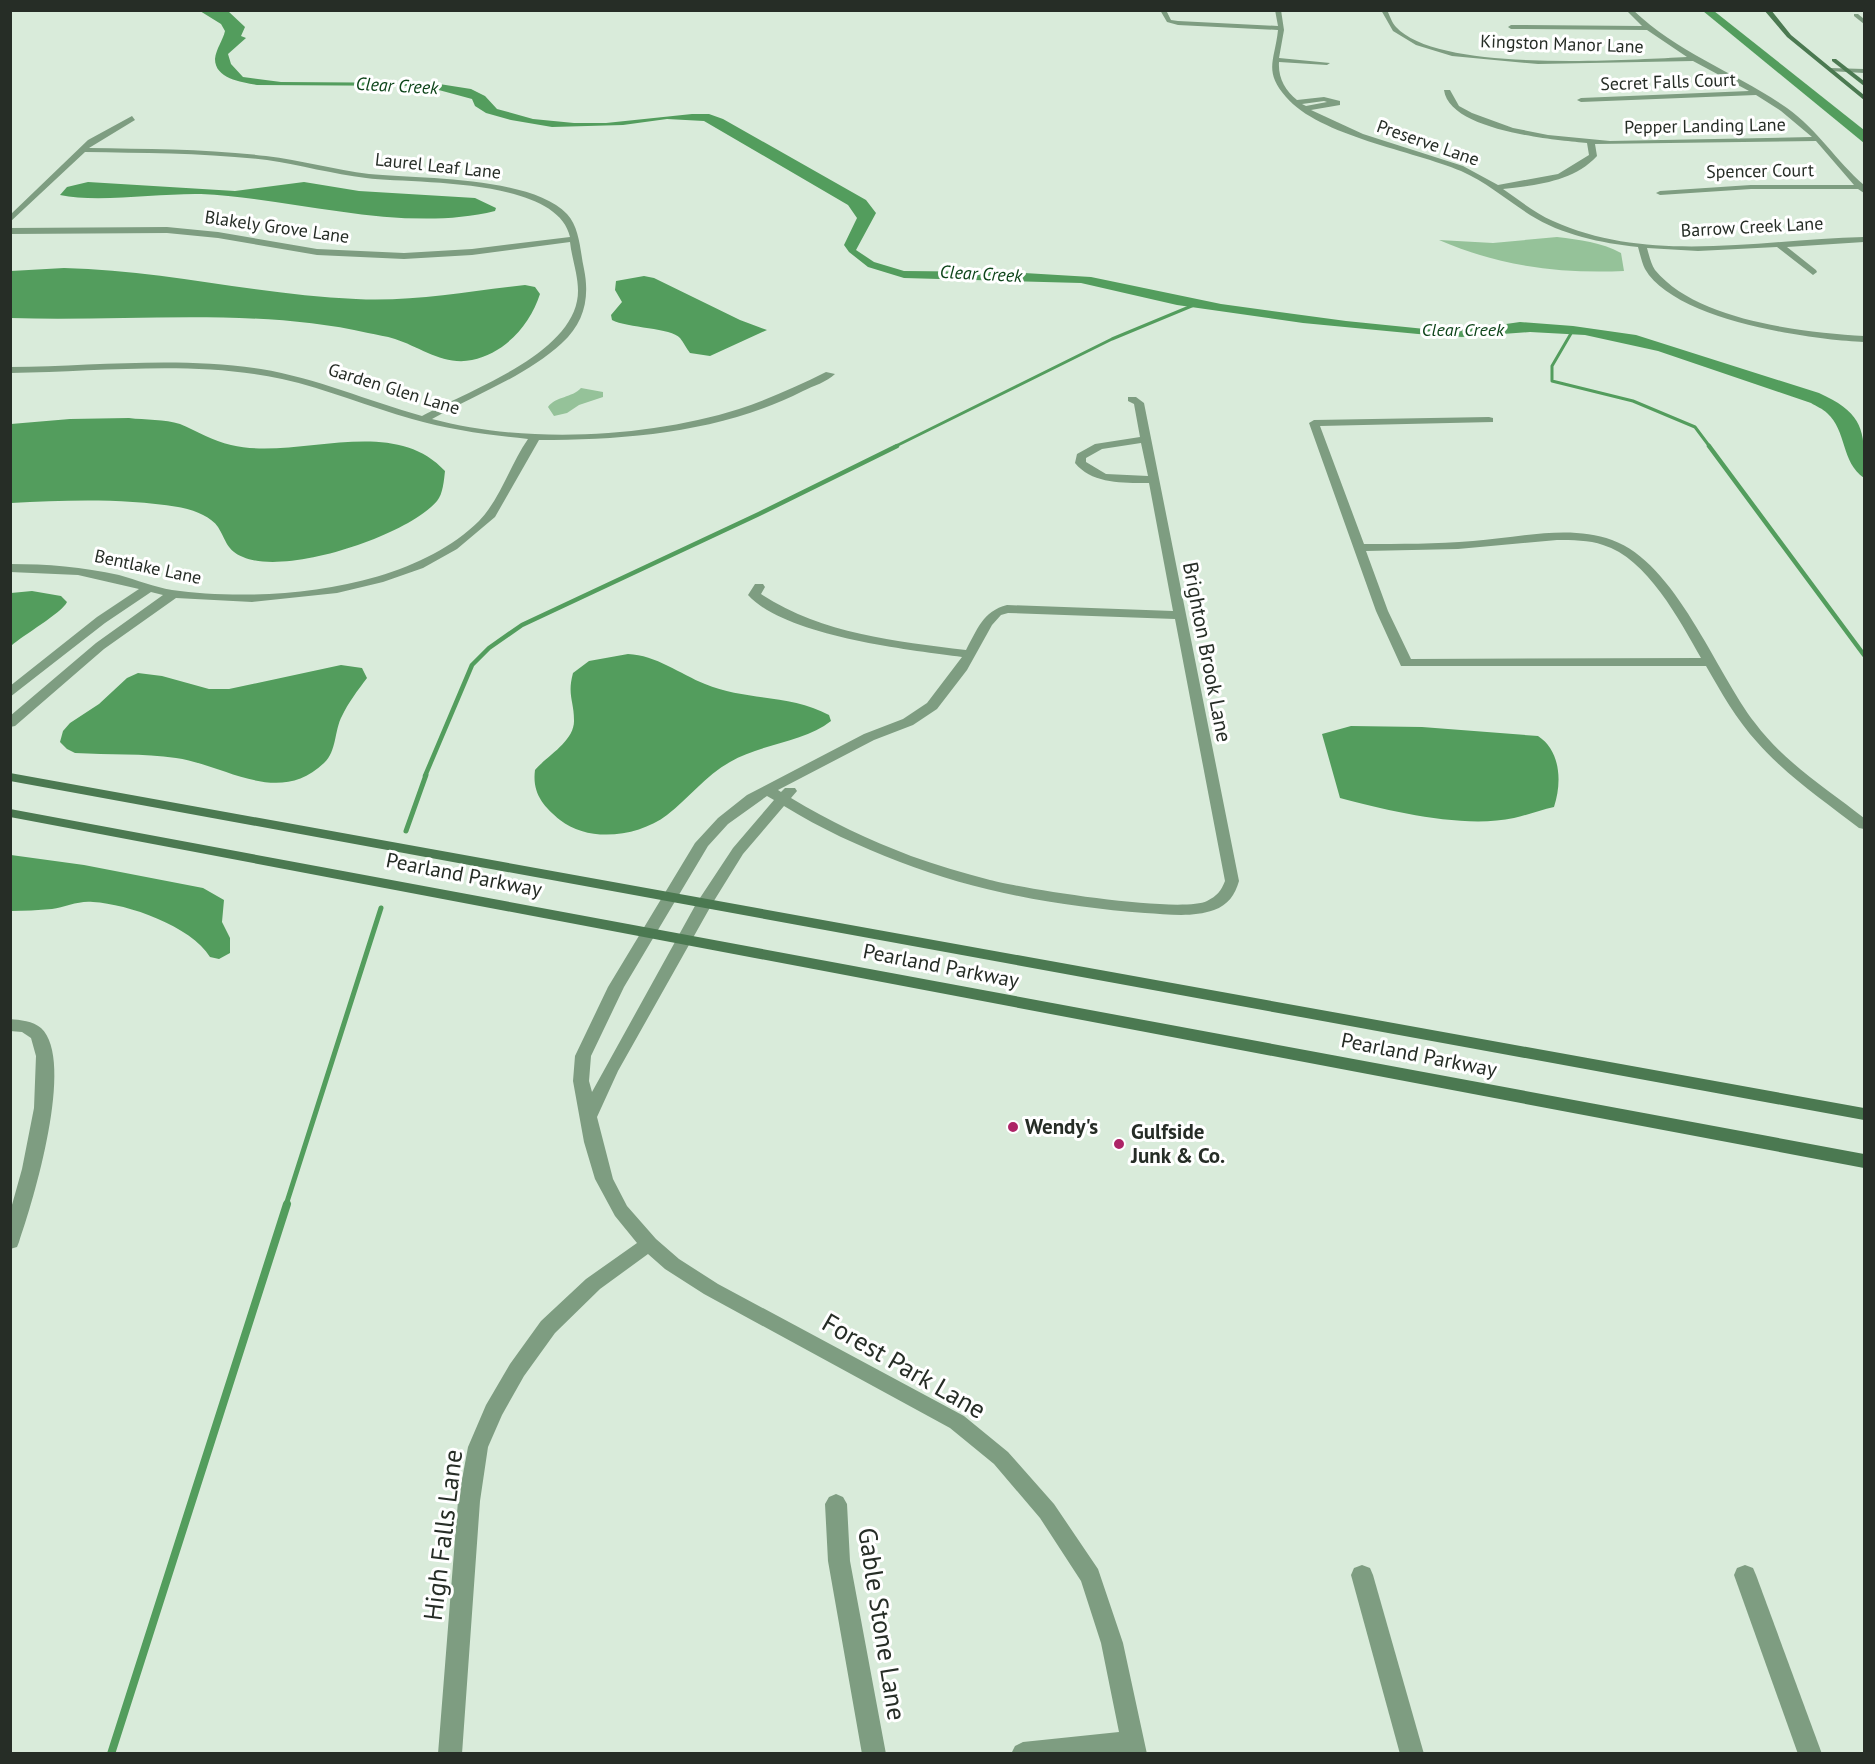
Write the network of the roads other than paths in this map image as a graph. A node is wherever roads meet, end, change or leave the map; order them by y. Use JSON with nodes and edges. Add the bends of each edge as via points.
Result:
{"nodes":[{"id":1,"x":1163,"y":10,"type":"edge"},
{"id":2,"x":1278,"y":10,"type":"edge"},
{"id":3,"x":1384,"y":10,"type":"edge"},
{"id":4,"x":1629,"y":10,"type":"edge"},
{"id":5,"x":1769,"y":10,"type":"edge"},
{"id":6,"x":1856,"y":15,"type":"dead end"},
{"id":7,"x":1864,"y":22,"type":"edge"},
{"id":8,"x":1511,"y":27,"type":"dead end"},
{"id":9,"x":1646,"y":27,"type":"junction"},
{"id":10,"x":1281,"y":28,"type":"junction"},
{"id":11,"x":1804,"y":37,"type":"dead end"},
{"id":12,"x":1830,"y":57,"type":"dead end"},
{"id":13,"x":1695,"y":59,"type":"junction"},
{"id":14,"x":1275,"y":60,"type":"junction"},
{"id":15,"x":1327,"y":63,"type":"dead end"},
{"id":16,"x":1831,"y":70,"type":"junction"},
{"id":17,"x":1847,"y":70,"type":"junction"},
{"id":18,"x":1864,"y":71,"type":"edge"},
{"id":19,"x":1839,"y":77,"type":"junction"},
{"id":20,"x":1856,"y":77,"type":"junction"},
{"id":21,"x":1864,"y":77,"type":"edge"},
{"id":22,"x":1864,"y":84,"type":"edge"},
{"id":23,"x":1447,"y":92,"type":"dead end"},
{"id":24,"x":1756,"y":93,"type":"junction"},
{"id":25,"x":1864,"y":98,"type":"edge"},
{"id":26,"x":1581,"y":100,"type":"dead end"},
{"id":27,"x":1296,"y":102,"type":"junction"},
{"id":28,"x":1307,"y":108,"type":"junction"},
{"id":29,"x":132,"y":117,"type":"dead end"},
{"id":30,"x":1819,"y":139,"type":"junction"},
{"id":31,"x":1591,"y":142,"type":"junction"},
{"id":32,"x":84,"y":150,"type":"junction"},
{"id":33,"x":1499,"y":187,"type":"junction"},
{"id":34,"x":1863,"y":189,"type":"edge"},
{"id":35,"x":1660,"y":193,"type":"dead end"},
{"id":36,"x":10,"y":220,"type":"edge"},
{"id":37,"x":10,"y":231,"type":"edge"},
{"id":38,"x":574,"y":239,"type":"junction"},
{"id":39,"x":1864,"y":239,"type":"edge"},
{"id":40,"x":1778,"y":244,"type":"junction"},
{"id":41,"x":1642,"y":245,"type":"junction"},
{"id":42,"x":1813,"y":272,"type":"dead end"},
{"id":43,"x":1864,"y":339,"type":"edge"},
{"id":44,"x":10,"y":370,"type":"edge"},
{"id":45,"x":830,"y":374,"type":"dead end"},
{"id":46,"x":1132,"y":399,"type":"dead end"},
{"id":47,"x":424,"y":419,"type":"junction"},
{"id":48,"x":1488,"y":420,"type":"dead end"},
{"id":49,"x":536,"y":436,"type":"junction"},
{"id":50,"x":1146,"y":439,"type":"junction"},
{"id":51,"x":1154,"y":479,"type":"junction"},
{"id":52,"x":1359,"y":548,"type":"junction"},
{"id":53,"x":10,"y":568,"type":"edge"},
{"id":54,"x":759,"y":587,"type":"dead end"},
{"id":55,"x":149,"y":588,"type":"junction"},
{"id":56,"x":173,"y":594,"type":"junction"},
{"id":57,"x":1180,"y":615,"type":"junction"},
{"id":58,"x":969,"y":654,"type":"junction"},
{"id":59,"x":1709,"y":662,"type":"junction"},
{"id":60,"x":10,"y":693,"type":"edge"},
{"id":61,"x":10,"y":723,"type":"edge"},
{"id":62,"x":806,"y":770,"type":"junction"},
{"id":63,"x":10,"y":777,"type":"edge"},
{"id":64,"x":768,"y":790,"type":"junction"},
{"id":65,"x":784,"y":799,"type":"junction"},
{"id":66,"x":10,"y":813,"type":"edge"},
{"id":67,"x":1864,"y":825,"type":"edge"},
{"id":68,"x":671,"y":898,"type":"junction"},
{"id":69,"x":704,"y":904,"type":"junction"},
{"id":70,"x":648,"y":934,"type":"junction"},
{"id":71,"x":682,"y":941,"type":"junction"},
{"id":72,"x":10,"y":1025,"type":"edge"},
{"id":73,"x":1864,"y":1114,"type":"edge"},
{"id":74,"x":589,"y":1116,"type":"junction"},
{"id":75,"x":1864,"y":1161,"type":"edge"},
{"id":76,"x":10,"y":1242,"type":"edge"},
{"id":77,"x":649,"y":1244,"type":"junction"},
{"id":78,"x":836,"y":1504,"type":"dead end"},
{"id":79,"x":1362,"y":1575,"type":"dead end"},
{"id":80,"x":1744,"y":1575,"type":"dead end"},
{"id":81,"x":1134,"y":1748,"type":"edge"},
{"id":82,"x":450,"y":1754,"type":"edge"},
{"id":83,"x":874,"y":1754,"type":"edge"},
{"id":84,"x":1023,"y":1754,"type":"edge"},
{"id":85,"x":1412,"y":1754,"type":"edge"},
{"id":86,"x":1810,"y":1754,"type":"edge"}],
"edges":[{"from":1,"to":10,"type":"street","via":[[1169,21]]},
{"from":2,"to":10,"type":"street","name":"Preserve Lane"},
{"from":3,"to":13,"type":"street","name":"Kingston Manor Lane","via":[[1392,29],[1405,38],[1429,48],[1505,61],[1610,63]]},
{"from":4,"to":9,"type":"street"},
{"from":5,"to":11,"type":"main road"},
{"from":5,"to":16,"type":"main road","via":[[1789,36]]},
{"from":6,"to":7,"type":"street"},
{"from":8,"to":9,"type":"street"},
{"from":9,"to":13,"type":"street"},
{"from":10,"to":14,"type":"street","name":"Preserve Lane"},
{"from":12,"to":17,"type":"main road"},
{"from":13,"to":24,"type":"street"},
{"from":14,"to":15,"type":"street"},
{"from":14,"to":27,"type":"street","name":"Preserve Lane","via":[[1279,84]]},
{"from":16,"to":17,"type":"street"},
{"from":16,"to":19,"type":"main road"},
{"from":17,"to":18,"type":"street"},
{"from":17,"to":20,"type":"main road"},
{"from":19,"to":20,"type":"street"},
{"from":19,"to":25,"type":"main road"},
{"from":20,"to":21,"type":"street"},
{"from":20,"to":22,"type":"main road"},
{"from":23,"to":31,"type":"street","name":"Pepper Landing Lane","via":[[1456,107],[1488,123]]},
{"from":24,"to":26,"type":"street","name":"Secret Falls Court"},
{"from":24,"to":30,"type":"street","via":[[1809,127]]},
{"from":27,"to":28,"type":"street","name":"Preserve Lane"},
{"from":27,"to":28,"type":"street","via":[[1337,102]]},
{"from":28,"to":33,"type":"street","name":"Preserve Lane","via":[[1360,136],[1460,168]]},
{"from":29,"to":32,"type":"street","via":[[99,135]]},
{"from":30,"to":31,"type":"street","name":"Pepper Landing Lane"},
{"from":30,"to":34,"type":"street"},
{"from":31,"to":33,"type":"street","via":[[1593,156],[1581,168],[1561,177]]},
{"from":32,"to":36,"type":"street"},
{"from":32,"to":38,"type":"street","name":"Laurel Leaf Lane","via":[[226,154],[370,176],[493,186],[555,209],[573,227]]},
{"from":33,"to":41,"type":"street","name":"Preserve Lane","via":[[1522,207],[1550,223],[1602,239]]},
{"from":34,"to":35,"type":"street","name":"Spencer Court","via":[[1751,187]]},
{"from":37,"to":38,"type":"street","name":"Blakely Grove Lane","via":[[167,230],[317,252],[404,256]]},
{"from":38,"to":47,"type":"street","name":"Laurel Leaf Lane","via":[[582,300],[567,331],[525,366]]},
{"from":39,"to":40,"type":"street","name":"Barrow Creek Lane"},
{"from":40,"to":41,"type":"street","name":"Barrow Creek Lane","via":[[1688,249]]},
{"from":40,"to":42,"type":"street"},
{"from":41,"to":43,"type":"street","via":[[1643,259],[1657,278],[1706,307],[1782,330]]},
{"from":44,"to":47,"type":"street","name":"Garden Glen Lane","via":[[137,364],[236,369],[318,383]]},
{"from":45,"to":49,"type":"street","name":"Garden Glen Lane","via":[[771,403],[692,424],[632,432]]},
{"from":46,"to":50,"type":"street","name":"Brighton Brook Lane","via":[[1139,403]]},
{"from":47,"to":49,"type":"street","name":"Garden Glen Lane"},
{"from":48,"to":52,"type":"street","via":[[1314,423]]},
{"from":49,"to":56,"type":"street","name":"Bentlake Lane","via":[[508,488],[482,525],[452,546],[410,567],[353,585],[285,597],[239,599]]},
{"from":50,"to":51,"type":"street","name":"Brighton Brook Lane"},
{"from":50,"to":51,"type":"street","via":[[1100,446],[1081,456],[1080,463],[1101,476]]},
{"from":51,"to":57,"type":"street","name":"Brighton Brook Lane"},
{"from":52,"to":59,"type":"street","via":[[1473,545],[1565,535],[1610,542],[1638,560],[1671,597]]},
{"from":52,"to":59,"type":"street","via":[[1406,663]]},
{"from":53,"to":55,"type":"street","name":"Bentlake Lane","via":[[74,570]]},
{"from":54,"to":58,"type":"street","via":[[754,595],[764,603],[812,623],[893,643]]},
{"from":55,"to":56,"type":"street","name":"Bentlake Lane"},
{"from":55,"to":60,"type":"street","via":[[101,620]]},
{"from":56,"to":61,"type":"street","via":[[100,646]]},
{"from":57,"to":58,"type":"street","name":"Forest Park Lane","via":[[1007,609],[997,612]]},
{"from":57,"to":65,"type":"street","name":"Brighton Brook Lane","via":[[1232,881],[1228,894],[1210,906],[1180,910],[1124,906],[989,885],[862,841],[798,810]]},
{"from":58,"to":62,"type":"street","name":"Forest Park Lane","via":[[932,706],[908,722]]},
{"from":59,"to":67,"type":"street","via":[[1751,727],[1786,763]]},
{"from":62,"to":64,"type":"street","name":"Forest Park Lane"},
{"from":62,"to":65,"type":"street"},
{"from":63,"to":68,"type":"main road","name":"Pearland Parkway"},
{"from":64,"to":65,"type":"street"},
{"from":64,"to":68,"type":"street","name":"Forest Park Lane","via":[[723,820],[702,843]]},
{"from":65,"to":69,"type":"street","via":[[738,850]]},
{"from":66,"to":70,"type":"main road","name":"Pearland Parkway"},
{"from":68,"to":69,"type":"main road","name":"Pearland Parkway"},
{"from":68,"to":70,"type":"street","name":"Forest Park Lane"},
{"from":69,"to":71,"type":"street"},
{"from":69,"to":73,"type":"main road","name":"Pearland Parkway"},
{"from":70,"to":71,"type":"main road","name":"Pearland Parkway"},
{"from":70,"to":74,"type":"street","name":"Forest Park Lane","via":[[616,987],[583,1056],[581,1081]]},
{"from":71,"to":74,"type":"street"},
{"from":71,"to":75,"type":"main road","name":"Pearland Parkway"},
{"from":72,"to":76,"type":"street","via":[[31,1029],[39,1037],[44,1055],[44,1090],[24,1203]]},
{"from":74,"to":77,"type":"street","name":"Forest Park Lane","via":[[604,1179],[621,1211]]},
{"from":77,"to":81,"type":"street","name":"Forest Park Lane","via":[[711,1289],[957,1422],[1001,1458],[1047,1511],[1090,1576],[1112,1643]]},
{"from":77,"to":82,"type":"street","name":"High Falls Lane","via":[[593,1284],[548,1327],[517,1370],[478,1447],[469,1501]]},
{"from":78,"to":83,"type":"street","name":"Gable Stone Lane","via":[[838,1561]]},
{"from":79,"to":85,"type":"street"},
{"from":80,"to":86,"type":"street"},
{"from":81,"to":84,"type":"street"}]}
